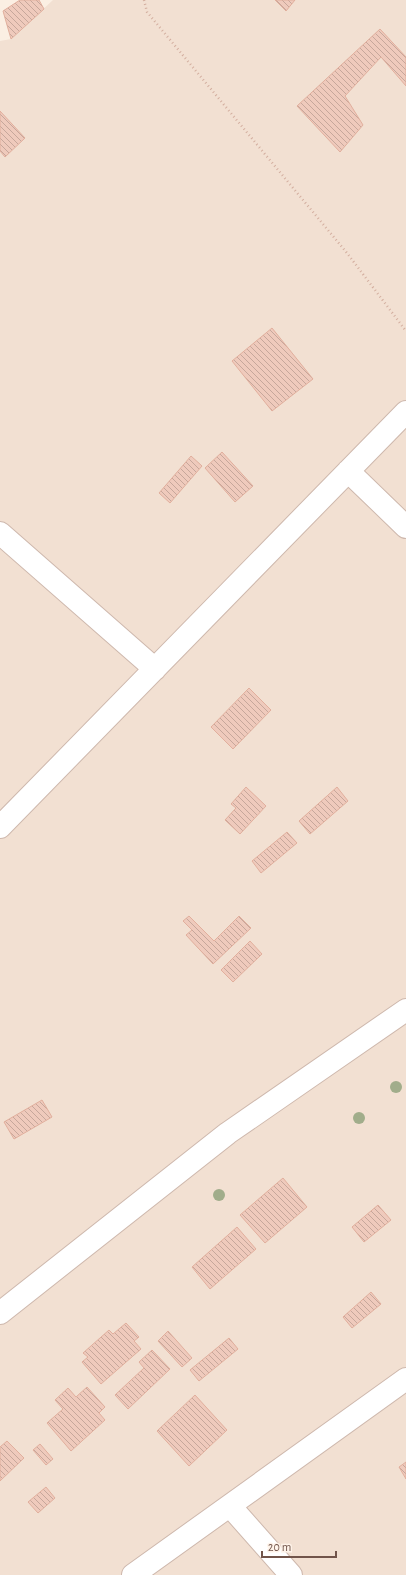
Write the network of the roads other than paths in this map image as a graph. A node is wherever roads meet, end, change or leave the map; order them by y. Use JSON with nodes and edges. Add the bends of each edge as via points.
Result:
{"nodes":[{"id":1,"x":406,"y":412,"type":"edge"},
{"id":2,"x":348,"y":471,"type":"junction"},
{"id":3,"x":406,"y":527,"type":"edge"},
{"id":4,"x":0,"y":533,"type":"edge"},
{"id":5,"x":155,"y":669,"type":"junction"},
{"id":6,"x":0,"y":827,"type":"edge"},
{"id":7,"x":406,"y":1010,"type":"edge"},
{"id":8,"x":0,"y":1313,"type":"edge"},
{"id":9,"x":406,"y":1379,"type":"edge"},
{"id":10,"x":230,"y":1506,"type":"junction"},
{"id":11,"x":133,"y":1575,"type":"edge"},
{"id":12,"x":291,"y":1575,"type":"edge"}],
"edges":[{"from":1,"to":2,"type":"street"},
{"from":2,"to":3,"type":"street"},
{"from":2,"to":5,"type":"street"},
{"from":4,"to":5,"type":"street"},
{"from":5,"to":6,"type":"street"},
{"from":7,"to":8,"type":"street","via":[[228,1133]]},
{"from":9,"to":10,"type":"street"},
{"from":10,"to":11,"type":"street"},
{"from":10,"to":12,"type":"street"}]}
